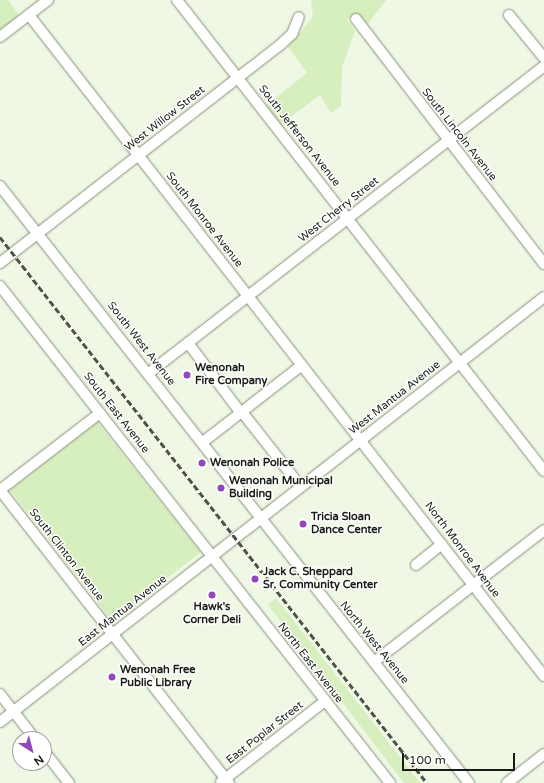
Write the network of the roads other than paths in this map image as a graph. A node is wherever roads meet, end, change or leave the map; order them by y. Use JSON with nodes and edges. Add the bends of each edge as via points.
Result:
{"nodes":[{"id":1,"x":48,"y":0,"type":"edge"},
{"id":2,"x":177,"y":0,"type":"edge"},
{"id":3,"x":29,"y":15,"type":"junction"},
{"id":4,"x":510,"y":15,"type":"dead end"},
{"id":5,"x":299,"y":17,"type":"dead end"},
{"id":6,"x":356,"y":19,"type":"dead end"},
{"id":7,"x":0,"y":37,"type":"edge"},
{"id":8,"x":544,"y":58,"type":"edge"},
{"id":9,"x":544,"y":66,"type":"edge"},
{"id":10,"x":238,"y":78,"type":"junction"},
{"id":11,"x":448,"y":141,"type":"junction"},
{"id":12,"x":138,"y":156,"type":"junction"},
{"id":13,"x":0,"y":186,"type":"edge"},
{"id":14,"x":348,"y":218,"type":"junction"},
{"id":15,"x":38,"y":234,"type":"junction"},
{"id":16,"x":0,"y":263,"type":"edge"},
{"id":17,"x":544,"y":264,"type":"edge"},
{"id":18,"x":0,"y":286,"type":"edge"},
{"id":19,"x":249,"y":296,"type":"junction"},
{"id":20,"x":544,"y":296,"type":"edge"},
{"id":21,"x":188,"y":343,"type":"junction"},
{"id":22,"x":461,"y":362,"type":"junction"},
{"id":23,"x":302,"y":365,"type":"junction"},
{"id":24,"x":149,"y":373,"type":"junction"},
{"id":25,"x":242,"y":412,"type":"junction"},
{"id":26,"x":100,"y":413,"type":"junction"},
{"id":27,"x":361,"y":440,"type":"junction"},
{"id":28,"x":203,"y":442,"type":"junction"},
{"id":29,"x":544,"y":471,"type":"edge"},
{"id":30,"x":301,"y":487,"type":"junction"},
{"id":31,"x":0,"y":490,"type":"edge"},
{"id":32,"x":261,"y":518,"type":"junction"},
{"id":33,"x":544,"y":530,"type":"edge"},
{"id":34,"x":442,"y":544,"type":"junction"},
{"id":35,"x":213,"y":556,"type":"junction"},
{"id":36,"x":416,"y":565,"type":"dead end"},
{"id":37,"x":473,"y":585,"type":"junction"},
{"id":38,"x":112,"y":635,"type":"junction"},
{"id":39,"x":374,"y":662,"type":"junction"},
{"id":40,"x":544,"y":676,"type":"edge"},
{"id":41,"x":0,"y":694,"type":"edge"},
{"id":42,"x":325,"y":701,"type":"junction"},
{"id":43,"x":14,"y":712,"type":"junction"},
{"id":44,"x":0,"y":722,"type":"edge"},
{"id":45,"x":29,"y":731,"type":"edge"},
{"id":46,"x":544,"y":754,"type":"edge"},
{"id":47,"x":52,"y":761,"type":"edge"},
{"id":48,"x":225,"y":782,"type":"edge"},
{"id":49,"x":69,"y":783,"type":"edge"},
{"id":50,"x":390,"y":783,"type":"edge"},
{"id":51,"x":469,"y":783,"type":"edge"},
{"id":52,"x":507,"y":783,"type":"edge"}],
"edges":[{"from":1,"to":3,"type":"street"},
{"from":2,"to":10,"type":"street","name":"South Jefferson Avenue"},
{"from":3,"to":7,"type":"street"},
{"from":3,"to":12,"type":"street","name":"South Monroe Avenue"},
{"from":4,"to":8,"type":"street"},
{"from":5,"to":10,"type":"street","name":"West Willow Street","via":[[292,34]]},
{"from":6,"to":11,"type":"street","name":"South Lincoln Avenue"},
{"from":9,"to":11,"type":"street","name":"West Cherry Street"},
{"from":10,"to":12,"type":"street","name":"West Willow Street"},
{"from":10,"to":14,"type":"street","name":"South Jefferson Avenue"},
{"from":11,"to":14,"type":"street","name":"West Cherry Street"},
{"from":11,"to":17,"type":"street","name":"South Lincoln Avenue"},
{"from":12,"to":15,"type":"street","name":"West Willow Street"},
{"from":12,"to":19,"type":"street","name":"South Monroe Avenue"},
{"from":13,"to":15,"type":"street","name":"South West Avenue"},
{"from":14,"to":19,"type":"street","name":"West Cherry Street"},
{"from":14,"to":22,"type":"street","name":"South Jefferson Avenue"},
{"from":15,"to":16,"type":"street","name":"West Willow Street"},
{"from":15,"to":24,"type":"street","name":"South West Avenue"},
{"from":18,"to":26,"type":"street","name":"South East Avenue"},
{"from":19,"to":21,"type":"street","name":"West Cherry Street"},
{"from":19,"to":23,"type":"street","name":"South Monroe Avenue"},
{"from":20,"to":22,"type":"street","name":"West Mantua Avenue"},
{"from":21,"to":24,"type":"street","name":"West Cherry Street"},
{"from":21,"to":25,"type":"street"},
{"from":22,"to":27,"type":"street","name":"West Mantua Avenue"},
{"from":22,"to":29,"type":"street","name":"South Jefferson Avenue"},
{"from":23,"to":25,"type":"street"},
{"from":23,"to":27,"type":"street","name":"South Monroe Avenue"},
{"from":24,"to":28,"type":"street","name":"South West Avenue"},
{"from":25,"to":28,"type":"street"},
{"from":25,"to":30,"type":"street"},
{"from":26,"to":31,"type":"street"},
{"from":26,"to":35,"type":"street","name":"South East Avenue"},
{"from":27,"to":30,"type":"street","name":"West Mantua Avenue"},
{"from":27,"to":34,"type":"street","name":"North Monroe Avenue"},
{"from":28,"to":32,"type":"street","name":"South West Avenue"},
{"from":30,"to":32,"type":"street","name":"West Mantua Avenue"},
{"from":31,"to":38,"type":"street","name":"South Clinton Avenue"},
{"from":32,"to":35,"type":"street","name":"East Mantua Avenue"},
{"from":32,"to":39,"type":"street","name":"North West Avenue"},
{"from":33,"to":37,"type":"street"},
{"from":34,"to":36,"type":"street"},
{"from":34,"to":37,"type":"street","name":"North Monroe Avenue"},
{"from":35,"to":38,"type":"street","name":"East Mantua Avenue"},
{"from":35,"to":42,"type":"street","name":"North East Avenue"},
{"from":37,"to":39,"type":"street"},
{"from":37,"to":40,"type":"street","name":"North Monroe Avenue"},
{"from":38,"to":43,"type":"street","name":"East Mantua Avenue"},
{"from":38,"to":48,"type":"street","name":"South Clinton Avenue"},
{"from":39,"to":51,"type":"street","name":"North West Avenue"},
{"from":41,"to":43,"type":"street"},
{"from":42,"to":48,"type":"street","name":"East Poplar Street"},
{"from":42,"to":50,"type":"street","name":"North East Avenue"},
{"from":43,"to":44,"type":"street","name":"East Mantua Avenue"},
{"from":43,"to":45,"type":"street"},
{"from":46,"to":52,"type":"street"},
{"from":47,"to":49,"type":"street"}]}
